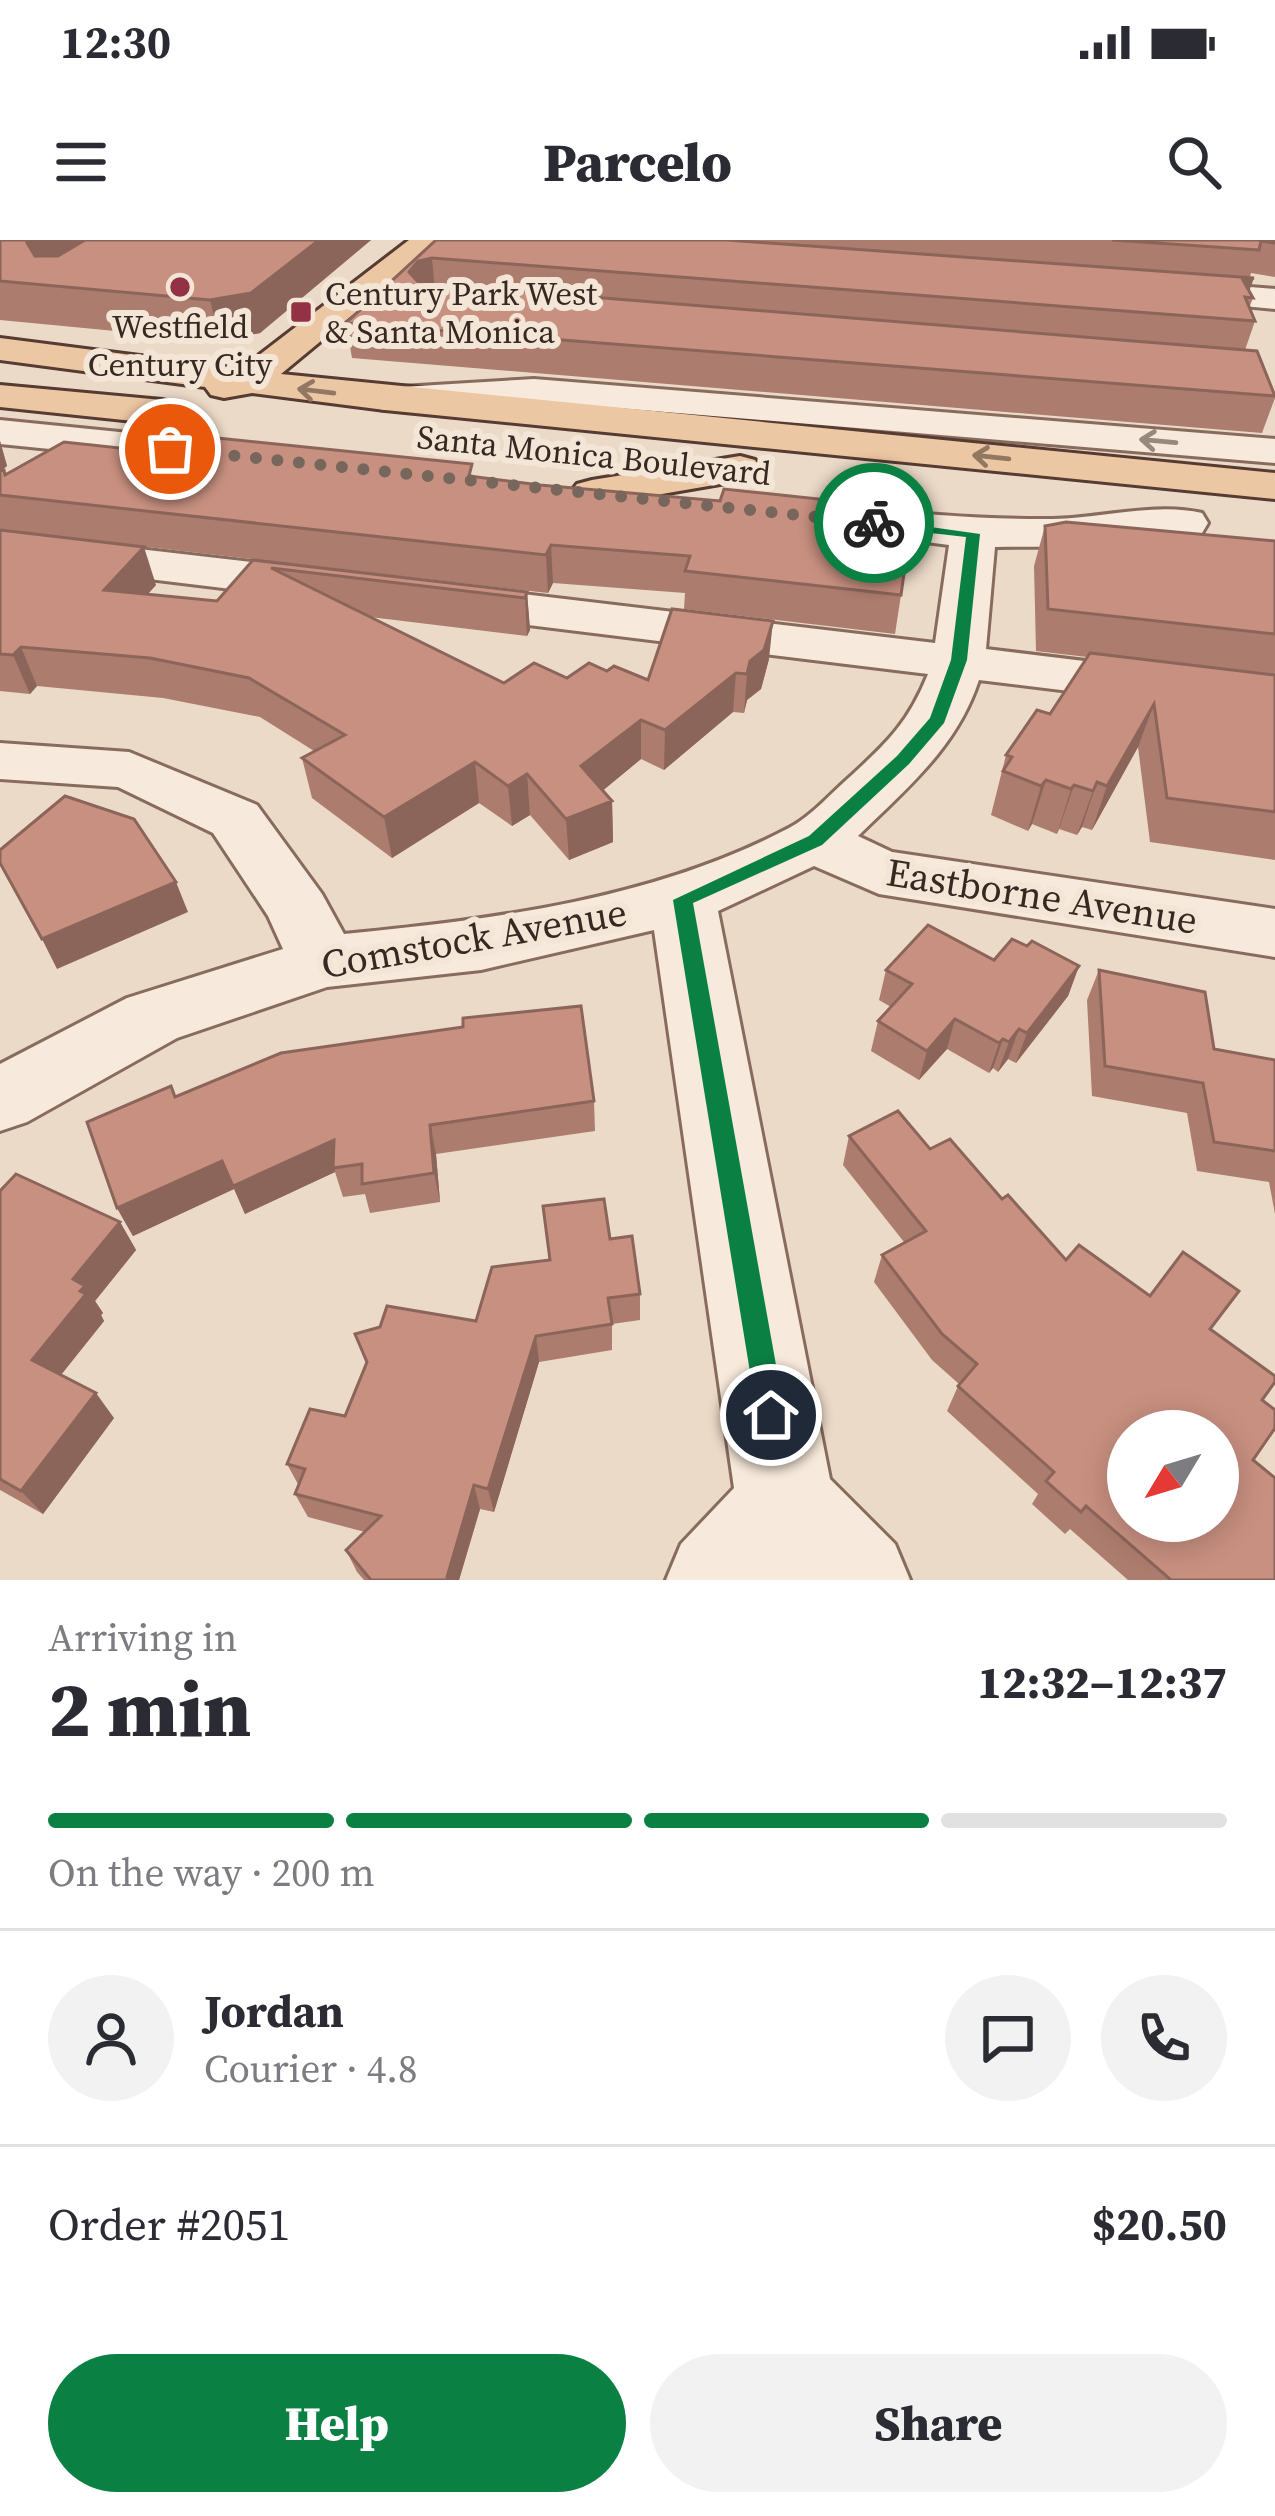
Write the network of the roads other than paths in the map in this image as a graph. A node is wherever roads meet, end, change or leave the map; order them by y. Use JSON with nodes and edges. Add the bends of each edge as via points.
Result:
{"nodes":[{"id":1,"x":418,"y":241,"type":"edge"},
{"id":2,"x":1126,"y":287,"type":"edge"},
{"id":3,"x":1275,"y":299,"type":"edge"},
{"id":4,"x":0,"y":349,"type":"edge"},
{"id":5,"x":569,"y":352,"type":"edge"},
{"id":6,"x":0,"y":379,"type":"edge"},
{"id":7,"x":534,"y":390,"type":"junction"},
{"id":8,"x":0,"y":396,"type":"edge"},
{"id":9,"x":385,"y":399,"type":"junction"},
{"id":10,"x":244,"y":401,"type":"junction"},
{"id":11,"x":0,"y":432,"type":"edge"},
{"id":12,"x":282,"y":436,"type":"junction"},
{"id":13,"x":87,"y":440,"type":"junction"},
{"id":14,"x":1275,"y":451,"type":"edge"},
{"id":15,"x":740,"y":469,"type":"junction"},
{"id":16,"x":35,"y":474,"type":"edge"},
{"id":17,"x":1275,"y":486,"type":"edge"},
{"id":18,"x":545,"y":488,"type":"edge"},
{"id":19,"x":592,"y":493,"type":"junction"},
{"id":20,"x":1208,"y":525,"type":"joint"},
{"id":21,"x":974,"y":534,"type":"junction"},
{"id":22,"x":0,"y":548,"type":"edge"},
{"id":23,"x":959,"y":660,"type":"junction"},
{"id":24,"x":1275,"y":700,"type":"edge"},
{"id":25,"x":0,"y":761,"type":"edge"},
{"id":26,"x":815,"y":841,"type":"junction"},
{"id":27,"x":683,"y":900,"type":"junction"},
{"id":28,"x":1275,"y":933,"type":"edge"},
{"id":29,"x":323,"y":962,"type":"junction"},
{"id":30,"x":0,"y":1100,"type":"edge"},
{"id":31,"x":786,"y":1505,"type":"junction"},
{"id":32,"x":717,"y":1580,"type":"edge"},
{"id":33,"x":859,"y":1580,"type":"edge"}],
"edges":[{"from":1,"to":10,"type":"main road"},
{"from":2,"to":3,"type":"street"},
{"from":4,"to":10,"type":"main road","name":"Santa Monica Boulevard"},
{"from":5,"to":7,"type":"street"},
{"from":6,"to":10,"type":"main road"},
{"from":7,"to":9,"type":"street","name":"Santa Monica Boulevard"},
{"from":14,"to":7,"type":"street","name":"Santa Monica Boulevard","one_way":true},
{"from":8,"to":10,"type":"main road","name":"Santa Monica Boulevard"},
{"from":9,"to":10,"type":"main road","name":"Santa Monica Boulevard","one_way":true},
{"from":17,"to":9,"type":"main road","name":"Santa Monica Boulevard","one_way":true},
{"from":10,"to":12,"type":"main road"},
{"from":11,"to":13,"type":"street","name":"Santa Monica Boulevard"},
{"from":12,"to":13,"type":"street","name":"Santa Monica Boulevard"},
{"from":12,"to":15,"type":"main road","name":"Santa Monica Boulevard"},
{"from":13,"to":16,"type":"street"},
{"from":15,"to":19,"type":"main road"},
{"from":15,"to":20,"type":"main road","name":"Santa Monica Boulevard"},
{"from":18,"to":19,"type":"street","name":"Santa Monica Boulevard"},
{"from":19,"to":21,"type":"street","name":"Santa Monica Boulevard"},
{"from":20,"to":21,"type":"street","name":"Santa Monica Boulevard"},
{"from":21,"to":23,"type":"street","name":"Comstock Avenue"},
{"from":22,"to":23,"type":"street"},
{"from":23,"to":24,"type":"street"},
{"from":23,"to":26,"type":"street","name":"Comstock Avenue","via":[[938,719]]},
{"from":25,"to":29,"type":"street","via":[[129,770],[236,819],[299,910]]},
{"from":26,"to":27,"type":"street","name":"Comstock Avenue"},
{"from":26,"to":28,"type":"street","name":"Eastborne Avenue","via":[[879,872]]},
{"from":27,"to":29,"type":"street","name":"Comstock Avenue","via":[[481,945]]},
{"from":27,"to":31,"type":"street"},
{"from":29,"to":30,"type":"street","name":"Comstock Avenue","via":[[152,1018]]},
{"from":31,"to":32,"type":"street"},
{"from":31,"to":33,"type":"street"}]}
